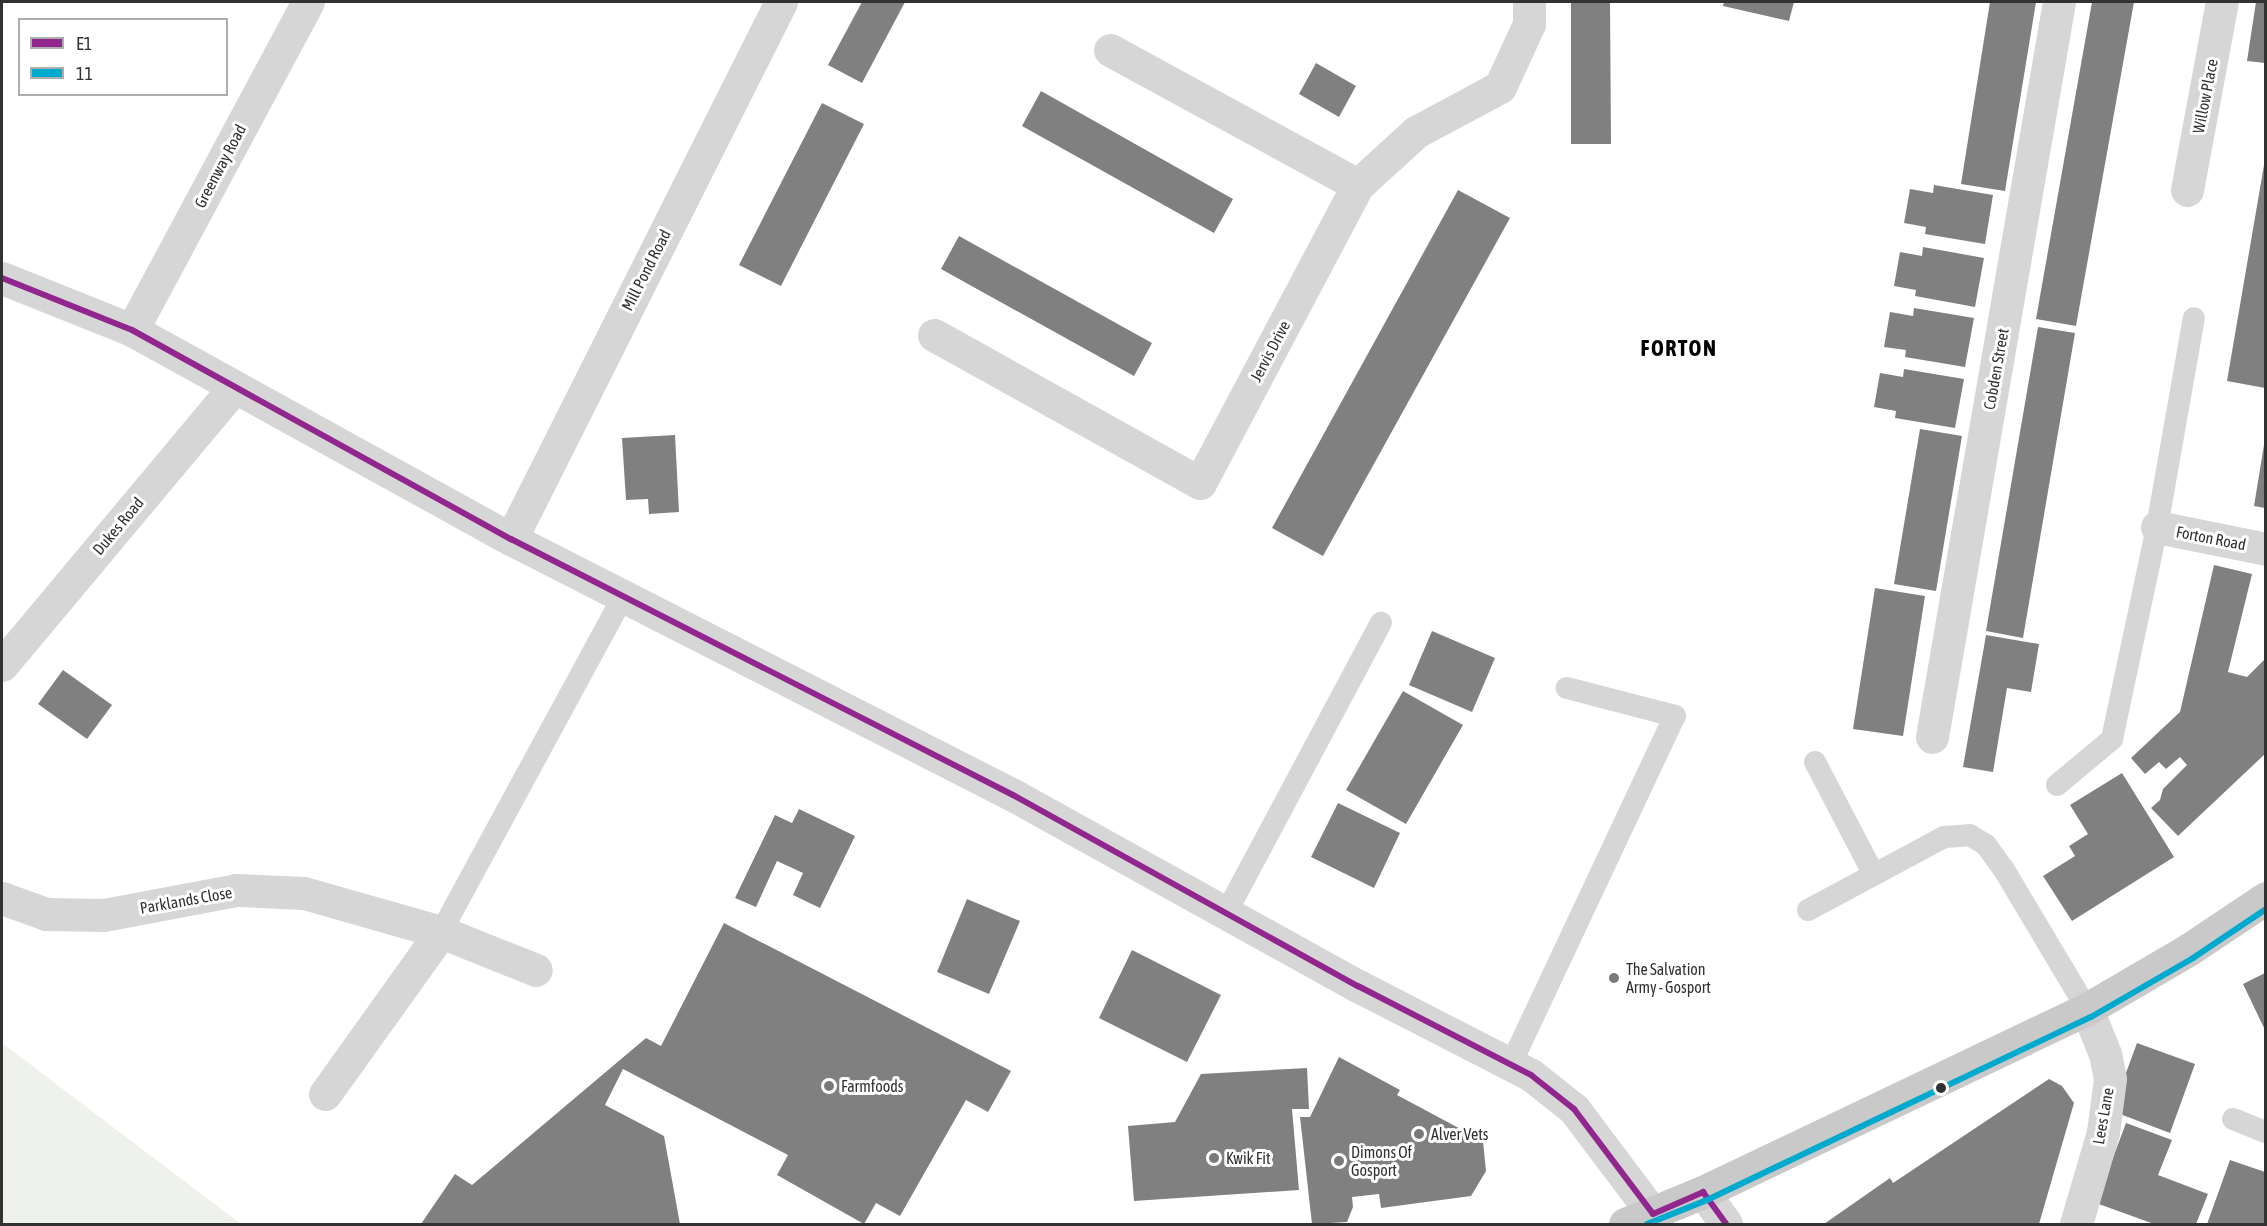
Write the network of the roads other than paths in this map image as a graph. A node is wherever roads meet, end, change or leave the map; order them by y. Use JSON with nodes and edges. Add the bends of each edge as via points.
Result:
{"nodes":[{"id":1,"x":308,"y":2,"type":"edge"},
{"id":2,"x":780,"y":2,"type":"edge"},
{"id":3,"x":1529,"y":2,"type":"edge"},
{"id":4,"x":2059,"y":2,"type":"edge"},
{"id":5,"x":2222,"y":2,"type":"edge"},
{"id":6,"x":1110,"y":50,"type":"dead end"},
{"id":7,"x":1358,"y":185,"type":"junction"},
{"id":8,"x":2187,"y":190,"type":"dead end"},
{"id":9,"x":2,"y":278,"type":"edge"},
{"id":10,"x":2194,"y":318,"type":"dead end"},
{"id":11,"x":132,"y":330,"type":"junction"},
{"id":12,"x":934,"y":335,"type":"dead end"},
{"id":13,"x":234,"y":388,"type":"junction"},
{"id":14,"x":2157,"y":527,"type":"junction"},
{"id":15,"x":511,"y":539,"type":"junction"},
{"id":16,"x":2265,"y":549,"type":"edge"},
{"id":17,"x":624,"y":595,"type":"junction"},
{"id":18,"x":1381,"y":623,"type":"dead end"},
{"id":19,"x":2,"y":665,"type":"edge"},
{"id":20,"x":1567,"y":688,"type":"dead end"},
{"id":21,"x":1932,"y":737,"type":"dead end"},
{"id":22,"x":1815,"y":762,"type":"dead end"},
{"id":23,"x":2057,"y":785,"type":"dead end"},
{"id":24,"x":1874,"y":875,"type":"junction"},
{"id":25,"x":2,"y":898,"type":"edge"},
{"id":26,"x":2265,"y":898,"type":"edge"},
{"id":27,"x":1808,"y":910,"type":"dead end"},
{"id":28,"x":1226,"y":913,"type":"junction"},
{"id":29,"x":441,"y":932,"type":"junction"},
{"id":30,"x":536,"y":970,"type":"dead end"},
{"id":31,"x":2087,"y":1009,"type":"junction"},
{"id":32,"x":1510,"y":1066,"type":"junction"},
{"id":33,"x":325,"y":1094,"type":"dead end"},
{"id":34,"x":2233,"y":1119,"type":"dead end"},
{"id":35,"x":2265,"y":1132,"type":"edge"},
{"id":36,"x":1703,"y":1192,"type":"junction"},
{"id":37,"x":1639,"y":1219,"type":"edge"},
{"id":38,"x":1726,"y":1224,"type":"edge"},
{"id":39,"x":2076,"y":1224,"type":"edge"}],
"edges":[{"from":1,"to":11,"type":"street","name":"Greenway Road"},
{"from":2,"to":15,"type":"street","name":"Mill Pond Road"},
{"from":3,"to":7,"type":"street","name":"Jervis Drive","via":[[1528,24],[1500,87],[1416,132]]},
{"from":4,"to":21,"type":"street","name":"Cobden Street"},
{"from":5,"to":8,"type":"street","name":"Willow Place"},
{"from":6,"to":7,"type":"street"},
{"from":7,"to":12,"type":"street","name":"Jervis Drive","via":[[1200,483]]},
{"from":9,"to":11,"type":"street"},
{"from":10,"to":14,"type":"lane"},
{"from":11,"to":13,"type":"street"},
{"from":13,"to":15,"type":"street"},
{"from":13,"to":19,"type":"street","name":"Dukes Road"},
{"from":14,"to":16,"type":"street","name":"Forton Road"},
{"from":14,"to":23,"type":"lane","via":[[2112,739]]},
{"from":15,"to":17,"type":"street"},
{"from":17,"to":28,"type":"street","via":[[1013,795]]},
{"from":17,"to":29,"type":"lane"},
{"from":18,"to":28,"type":"lane"},
{"from":20,"to":32,"type":"lane","via":[[1675,716]]},
{"from":22,"to":24,"type":"lane"},
{"from":24,"to":27,"type":"lane"},
{"from":24,"to":31,"type":"lane","via":[[1944,837],[1970,835],[1986,845]]},
{"from":25,"to":29,"type":"street","name":"Parklands Close","via":[[46,914],[104,915],[236,890],[304,893]]},
{"from":26,"to":31,"type":"main road","via":[[2178,956]]},
{"from":28,"to":32,"type":"street"},
{"from":29,"to":30,"type":"street","name":"Parklands Close"},
{"from":29,"to":33,"type":"street"},
{"from":31,"to":36,"type":"main road"},
{"from":31,"to":39,"type":"street","name":"Lees Lane","via":[[2105,1054],[2110,1079],[2103,1132]]},
{"from":32,"to":37,"type":"street","via":[[1542,1083],[1574,1109]]},
{"from":34,"to":35,"type":"lane"},
{"from":36,"to":37,"type":"main road"},
{"from":36,"to":38,"type":"street"}]}
